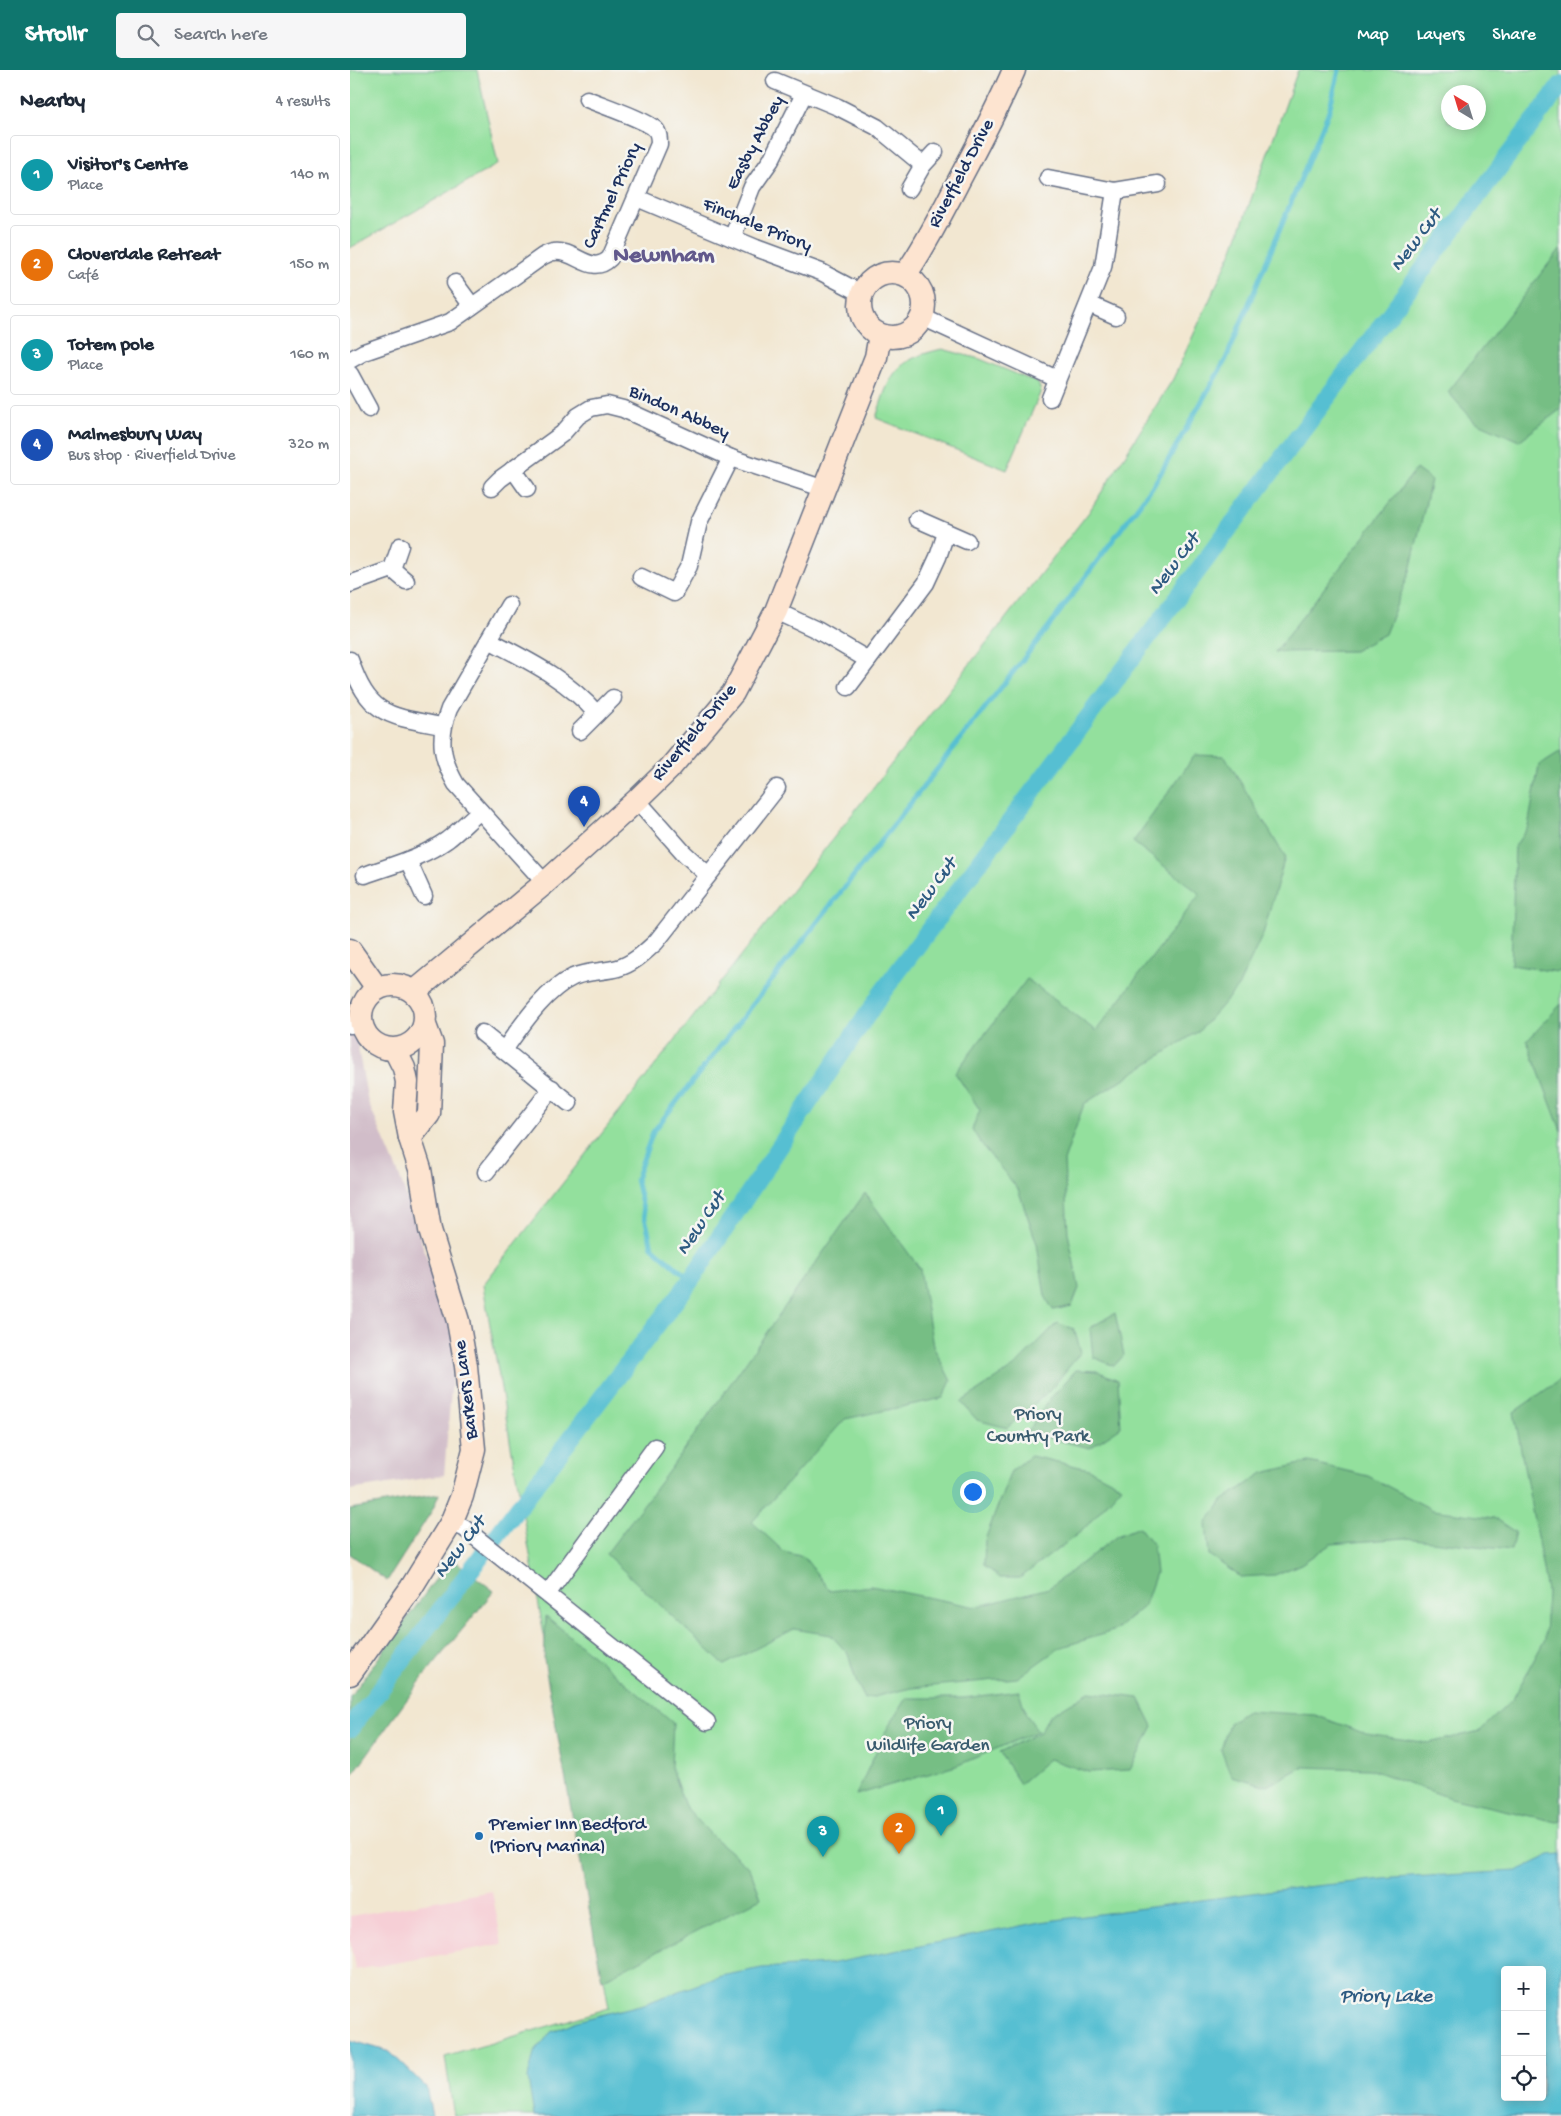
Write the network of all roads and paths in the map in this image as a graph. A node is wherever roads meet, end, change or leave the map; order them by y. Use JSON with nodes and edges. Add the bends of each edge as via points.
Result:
{"nodes":[{"id":1,"x":1014,"y":70,"type":"edge"},
{"id":2,"x":775,"y":81,"type":"dead end"},
{"id":3,"x":804,"y":94,"type":"junction"},
{"id":4,"x":587,"y":99,"type":"dead end"},
{"id":5,"x":935,"y":152,"type":"dead end"},
{"id":6,"x":922,"y":165,"type":"junction"},
{"id":7,"x":1048,"y":178,"type":"dead end"},
{"id":8,"x":1158,"y":184,"type":"dead end"},
{"id":9,"x":909,"y":189,"type":"dead end"},
{"id":10,"x":1115,"y":191,"type":"junction"},
{"id":11,"x":637,"y":198,"type":"junction"},
{"id":12,"x":732,"y":238,"type":"junction"},
{"id":13,"x":905,"y":275,"type":"junction"},
{"id":14,"x":455,"y":283,"type":"dead end"},
{"id":15,"x":861,"y":293,"type":"junction"},
{"id":16,"x":1089,"y":304,"type":"junction"},
{"id":17,"x":472,"y":306,"type":"junction"},
{"id":18,"x":1116,"y":316,"type":"dead end"},
{"id":19,"x":922,"y":317,"type":"junction"},
{"id":20,"x":880,"y":335,"type":"junction"},
{"id":21,"x":350,"y":360,"type":"edge"},
{"id":22,"x":350,"y":374,"type":"edge"},
{"id":23,"x":1057,"y":379,"type":"junction"},
{"id":24,"x":1050,"y":398,"type":"dead end"},
{"id":25,"x":368,"y":409,"type":"dead end"},
{"id":26,"x":731,"y":458,"type":"junction"},
{"id":27,"x":513,"y":469,"type":"junction"},
{"id":28,"x":492,"y":488,"type":"dead end"},
{"id":29,"x":527,"y":489,"type":"dead end"},
{"id":30,"x":824,"y":489,"type":"junction"},
{"id":31,"x":917,"y":519,"type":"dead end"},
{"id":32,"x":946,"y":533,"type":"junction"},
{"id":33,"x":967,"y":541,"type":"dead end"},
{"id":34,"x":400,"y":546,"type":"dead end"},
{"id":35,"x":392,"y":569,"type":"junction"},
{"id":36,"x":641,"y":576,"type":"dead end"},
{"id":37,"x":406,"y":581,"type":"dead end"},
{"id":38,"x":350,"y":584,"type":"edge"},
{"id":39,"x":509,"y":605,"type":"dead end"},
{"id":40,"x":776,"y":611,"type":"junction"},
{"id":41,"x":489,"y":640,"type":"junction"},
{"id":42,"x":350,"y":660,"type":"edge"},
{"id":43,"x":868,"y":660,"type":"junction"},
{"id":44,"x":848,"y":687,"type":"dead end"},
{"id":45,"x":613,"y":698,"type":"dead end"},
{"id":46,"x":597,"y":714,"type":"junction"},
{"id":47,"x":442,"y":726,"type":"junction"},
{"id":48,"x":580,"y":731,"type":"dead end"},
{"id":49,"x":777,"y":788,"type":"dead end"},
{"id":50,"x":637,"y":800,"type":"junction"},
{"id":51,"x":480,"y":811,"type":"junction"},
{"id":52,"x":408,"y":860,"type":"junction"},
{"id":53,"x":364,"y":875,"type":"dead end"},
{"id":54,"x":708,"y":875,"type":"junction"},
{"id":55,"x":545,"y":883,"type":"junction"},
{"id":56,"x":424,"y":896,"type":"dead end"},
{"id":57,"x":350,"y":950,"type":"edge"},
{"id":58,"x":377,"y":988,"type":"junction"},
{"id":59,"x":414,"y":992,"type":"junction"},
{"id":60,"x":355,"y":1022,"type":"edge"},
{"id":61,"x":425,"y":1025,"type":"junction"},
{"id":62,"x":482,"y":1033,"type":"dead end"},
{"id":63,"x":395,"y":1050,"type":"junction"},
{"id":64,"x":504,"y":1050,"type":"junction"},
{"id":65,"x":552,"y":1088,"type":"junction"},
{"id":66,"x":569,"y":1103,"type":"dead end"},
{"id":67,"x":410,"y":1138,"type":"junction"},
{"id":68,"x":486,"y":1172,"type":"dead end"},
{"id":69,"x":655,"y":1446,"type":"dead end"},
{"id":70,"x":461,"y":1529,"type":"junction"},
{"id":71,"x":548,"y":1593,"type":"junction"},
{"id":72,"x":350,"y":1674,"type":"edge"},
{"id":73,"x":707,"y":1722,"type":"dead end"}],
"edges":[{"from":1,"to":13,"type":"street","name":"Riverfield Drive","via":[[919,256]]},
{"from":2,"to":3,"type":"street","name":"Easby Abbey"},
{"from":3,"to":6,"type":"street","name":"Easby Abbey","via":[[877,127]]},
{"from":3,"to":12,"type":"street","name":"Easby Abbey","via":[[771,160],[752,187]]},
{"from":4,"to":11,"type":"street","name":"Cartmel Priory","via":[[655,129],[659,144]]},
{"from":5,"to":6,"type":"street"},
{"from":6,"to":9,"type":"street"},
{"from":7,"to":10,"type":"street"},
{"from":8,"to":10,"type":"street"},
{"from":10,"to":16,"type":"street","via":[[1103,267]]},
{"from":11,"to":12,"type":"street","name":"Finchale Priory"},
{"from":11,"to":17,"type":"street","name":"Cartmel Priory","via":[[610,258],[604,264],[594,265],[555,252],[543,256]]},
{"from":12,"to":15,"type":"street","name":"Finchale Priory","via":[[821,272]]},
{"from":13,"to":15,"type":"street","via":[[892,272],[873,278]]},
{"from":13,"to":19,"type":"street","via":[[918,286],[924,303]]},
{"from":14,"to":17,"type":"street"},
{"from":15,"to":20,"type":"street","via":[[860,311],[867,326]]},
{"from":16,"to":18,"type":"street"},
{"from":16,"to":23,"type":"street"},
{"from":17,"to":21,"type":"street","name":"Cartmel Priory","via":[[450,322],[364,352]]},
{"from":19,"to":20,"type":"street","via":[[912,330],[897,337]]},
{"from":19,"to":23,"type":"street"},
{"from":20,"to":30,"type":"street","name":"Riverfield Drive","via":[[876,358]]},
{"from":22,"to":25,"type":"street"},
{"from":23,"to":24,"type":"street"},
{"from":26,"to":27,"type":"street","name":"Bindon Abbey","via":[[624,409],[607,405],[591,408],[578,416],[562,434]]},
{"from":26,"to":30,"type":"street","name":"Bindon Abbey"},
{"from":26,"to":36,"type":"street","name":"Bindon Abbey","via":[[699,522],[689,566],[674,593]]},
{"from":27,"to":28,"type":"street","name":"Bindon Abbey"},
{"from":27,"to":29,"type":"street"},
{"from":30,"to":40,"type":"street","name":"Riverfield Drive"},
{"from":31,"to":32,"type":"street"},
{"from":32,"to":33,"type":"street"},
{"from":32,"to":43,"type":"street","via":[[926,583]]},
{"from":34,"to":35,"type":"street"},
{"from":35,"to":37,"type":"street"},
{"from":35,"to":38,"type":"street"},
{"from":39,"to":41,"type":"street"},
{"from":40,"to":43,"type":"street","via":[[817,630]]},
{"from":40,"to":50,"type":"street","name":"Riverfield Drive","via":[[733,693],[669,769]]},
{"from":41,"to":46,"type":"street","via":[[548,671]]},
{"from":41,"to":47,"type":"street"},
{"from":42,"to":47,"type":"street","via":[[366,696],[376,707],[404,719]]},
{"from":43,"to":44,"type":"street"},
{"from":45,"to":46,"type":"street"},
{"from":46,"to":48,"type":"street"},
{"from":47,"to":51,"type":"street","via":[[442,749],[447,769]]},
{"from":49,"to":54,"type":"street"},
{"from":50,"to":54,"type":"street"},
{"from":50,"to":55,"type":"street","name":"Riverfield Drive"},
{"from":51,"to":52,"type":"street","via":[[448,839]]},
{"from":51,"to":55,"type":"street"},
{"from":52,"to":53,"type":"street"},
{"from":52,"to":56,"type":"street"},
{"from":54,"to":64,"type":"street","via":[[656,942],[638,959],[619,968],[574,977],[558,986],[528,1016]]},
{"from":55,"to":59,"type":"street","name":"Riverfield Drive"},
{"from":57,"to":58,"type":"street"},
{"from":58,"to":59,"type":"street","via":[[394,984]]},
{"from":58,"to":60,"type":"street","via":[[370,992]]},
{"from":59,"to":61,"type":"street","via":[[422,1002]]},
{"from":60,"to":63,"type":"street","via":[[370,1040]]},
{"from":61,"to":63,"type":"street","via":[[414,1043]]},
{"from":61,"to":67,"type":"street","via":[[432,1044],[429,1114]]},
{"from":62,"to":64,"type":"street"},
{"from":63,"to":67,"type":"street","name":"Barkers Lane","via":[[407,1082],[405,1112]]},
{"from":64,"to":65,"type":"street"},
{"from":65,"to":66,"type":"street"},
{"from":65,"to":68,"type":"street"},
{"from":67,"to":70,"type":"street","name":"Barkers Lane","via":[[420,1168],[430,1230],[458,1321],[466,1366],[474,1449],[462,1496]]},
{"from":69,"to":71,"type":"street"},
{"from":70,"to":71,"type":"street"},
{"from":70,"to":72,"type":"street","name":"Barkers Lane","via":[[406,1595]]},
{"from":71,"to":73,"type":"street"}]}
